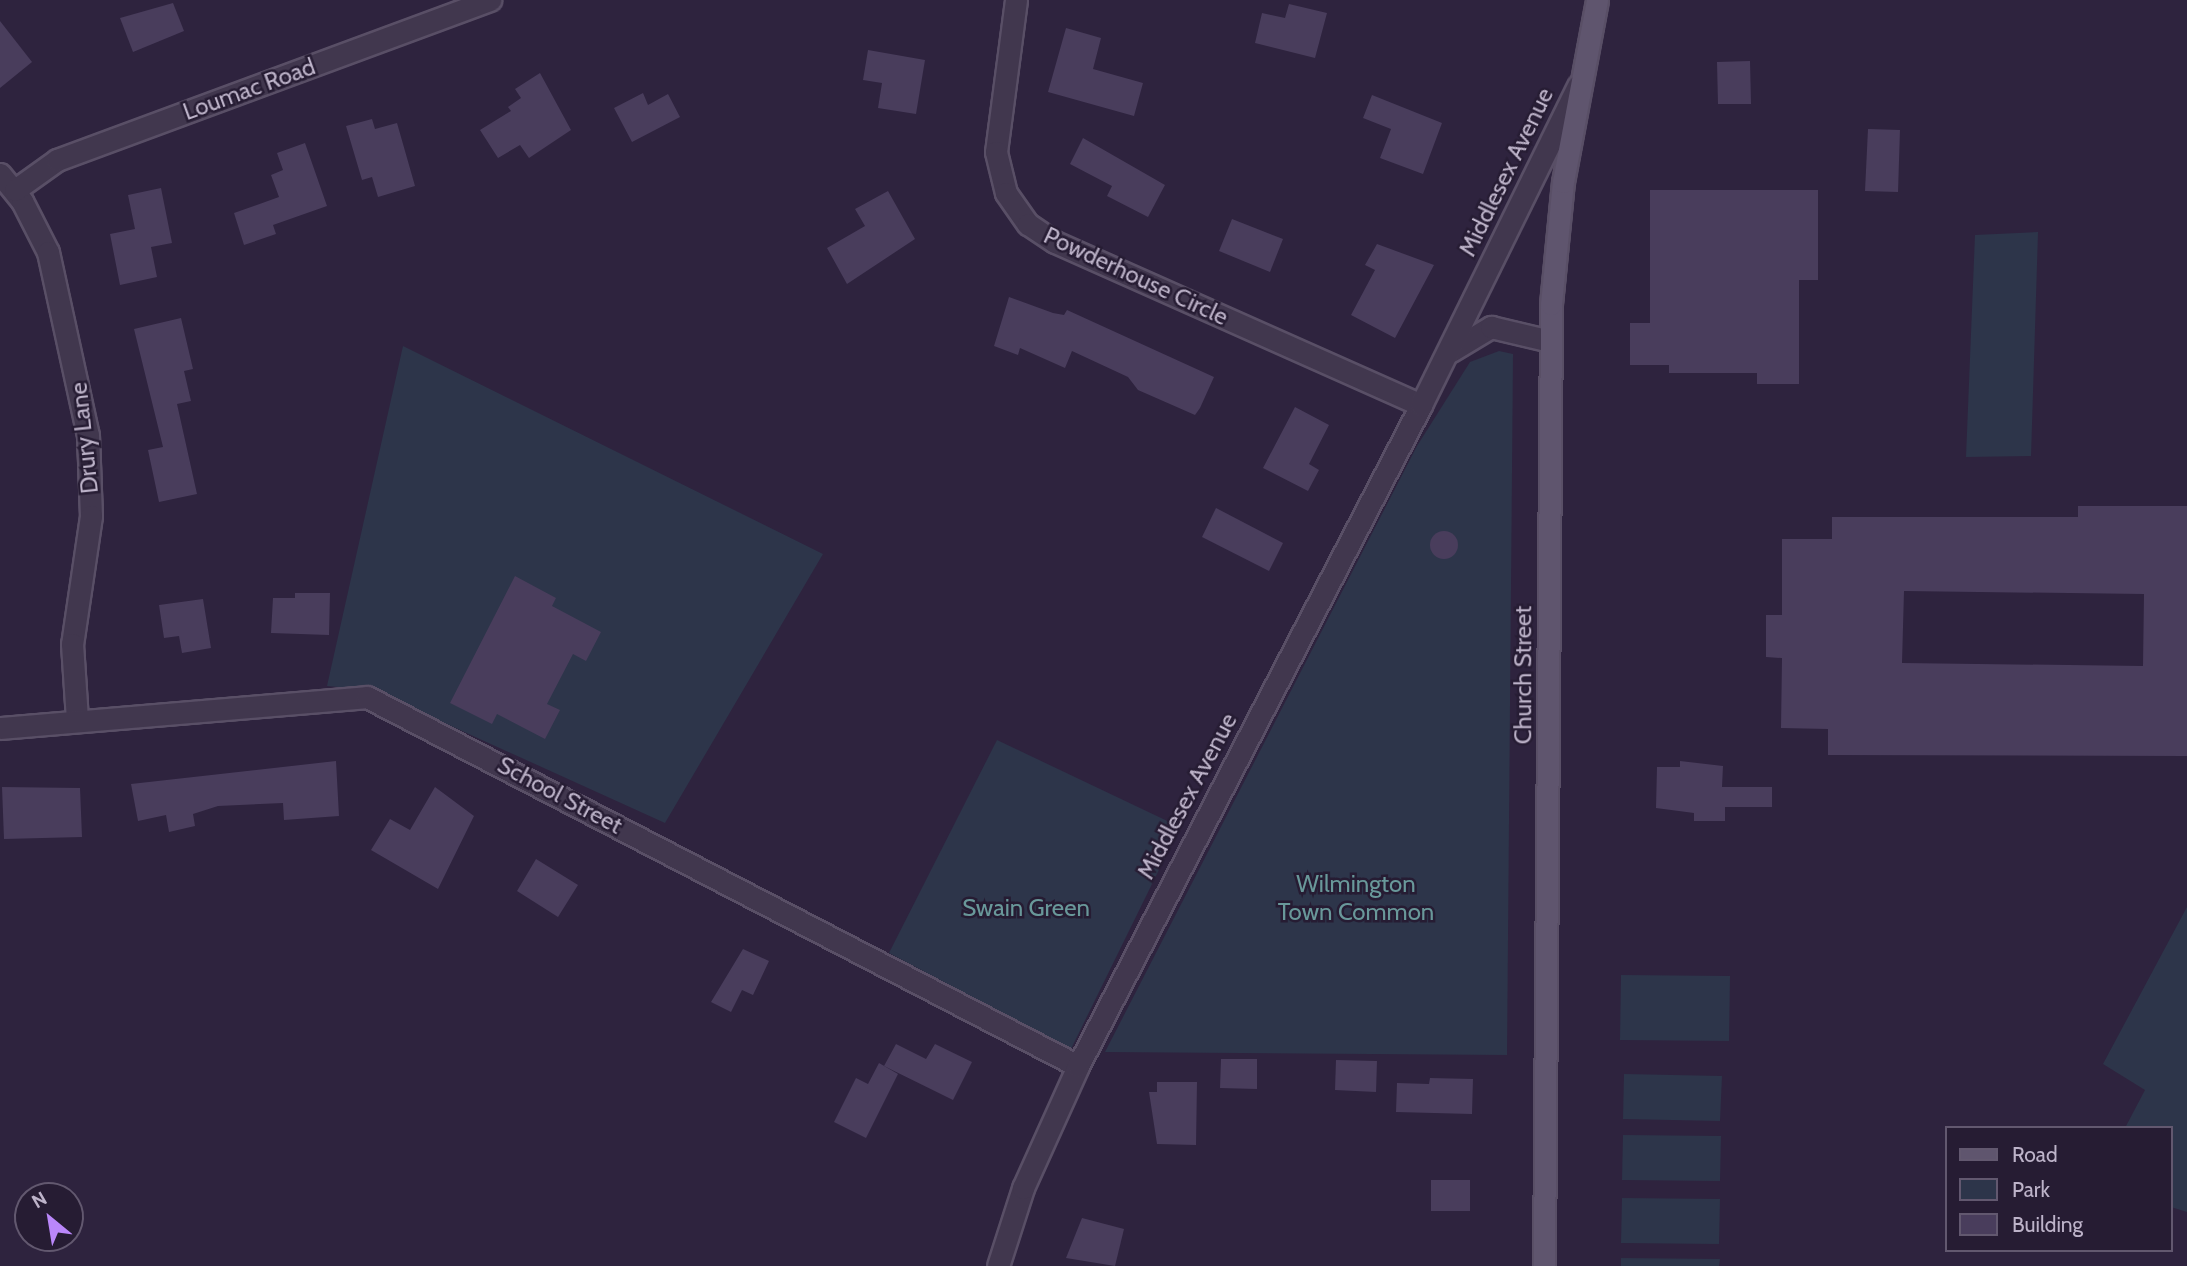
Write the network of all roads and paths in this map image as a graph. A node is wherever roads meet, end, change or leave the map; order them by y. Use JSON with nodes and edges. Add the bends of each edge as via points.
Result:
{"nodes":[{"id":1,"x":490,"y":0,"type":"edge"},
{"id":2,"x":1016,"y":0,"type":"edge"},
{"id":3,"x":1597,"y":0,"type":"edge"},
{"id":4,"x":1578,"y":86,"type":"junction"},
{"id":5,"x":7,"y":182,"type":"edge"},
{"id":6,"x":1550,"y":341,"type":"junction"},
{"id":7,"x":1443,"y":360,"type":"junction"},
{"id":8,"x":1421,"y":405,"type":"junction"},
{"id":9,"x":76,"y":719,"type":"junction"},
{"id":10,"x":0,"y":727,"type":"edge"},
{"id":11,"x":1078,"y":1066,"type":"junction"},
{"id":12,"x":998,"y":1266,"type":"edge"},
{"id":13,"x":1544,"y":1266,"type":"edge"}],
"edges":[{"from":1,"to":5,"type":"street","name":"Loumac Road"},
{"from":2,"to":8,"type":"street","name":"Powderhouse Circle","via":[[996,152],[1006,193],[1028,224],[1055,242]]},
{"from":3,"to":4,"type":"main road","name":"Middlesex Avenue"},
{"from":4,"to":6,"type":"main road","name":"Church Street","via":[[1555,244]]},
{"from":4,"to":7,"type":"street","name":"Middlesex Avenue"},
{"from":5,"to":9,"type":"street","name":"Drury Lane","via":[[48,252],[88,435],[91,516],[72,643]]},
{"from":6,"to":7,"type":"street","name":"Middlesex Avenue","via":[[1491,327],[1471,334]]},
{"from":6,"to":13,"type":"main road","name":"Church Street"},
{"from":7,"to":8,"type":"street","name":"Middlesex Avenue"},
{"from":8,"to":11,"type":"street","name":"Middlesex Avenue"},
{"from":9,"to":10,"type":"street","name":"School Street"},
{"from":9,"to":11,"type":"street","name":"School Street","via":[[348,695],[390,704]]},
{"from":11,"to":12,"type":"street","name":"Middlesex Avenue","via":[[1023,1188]]}]}
